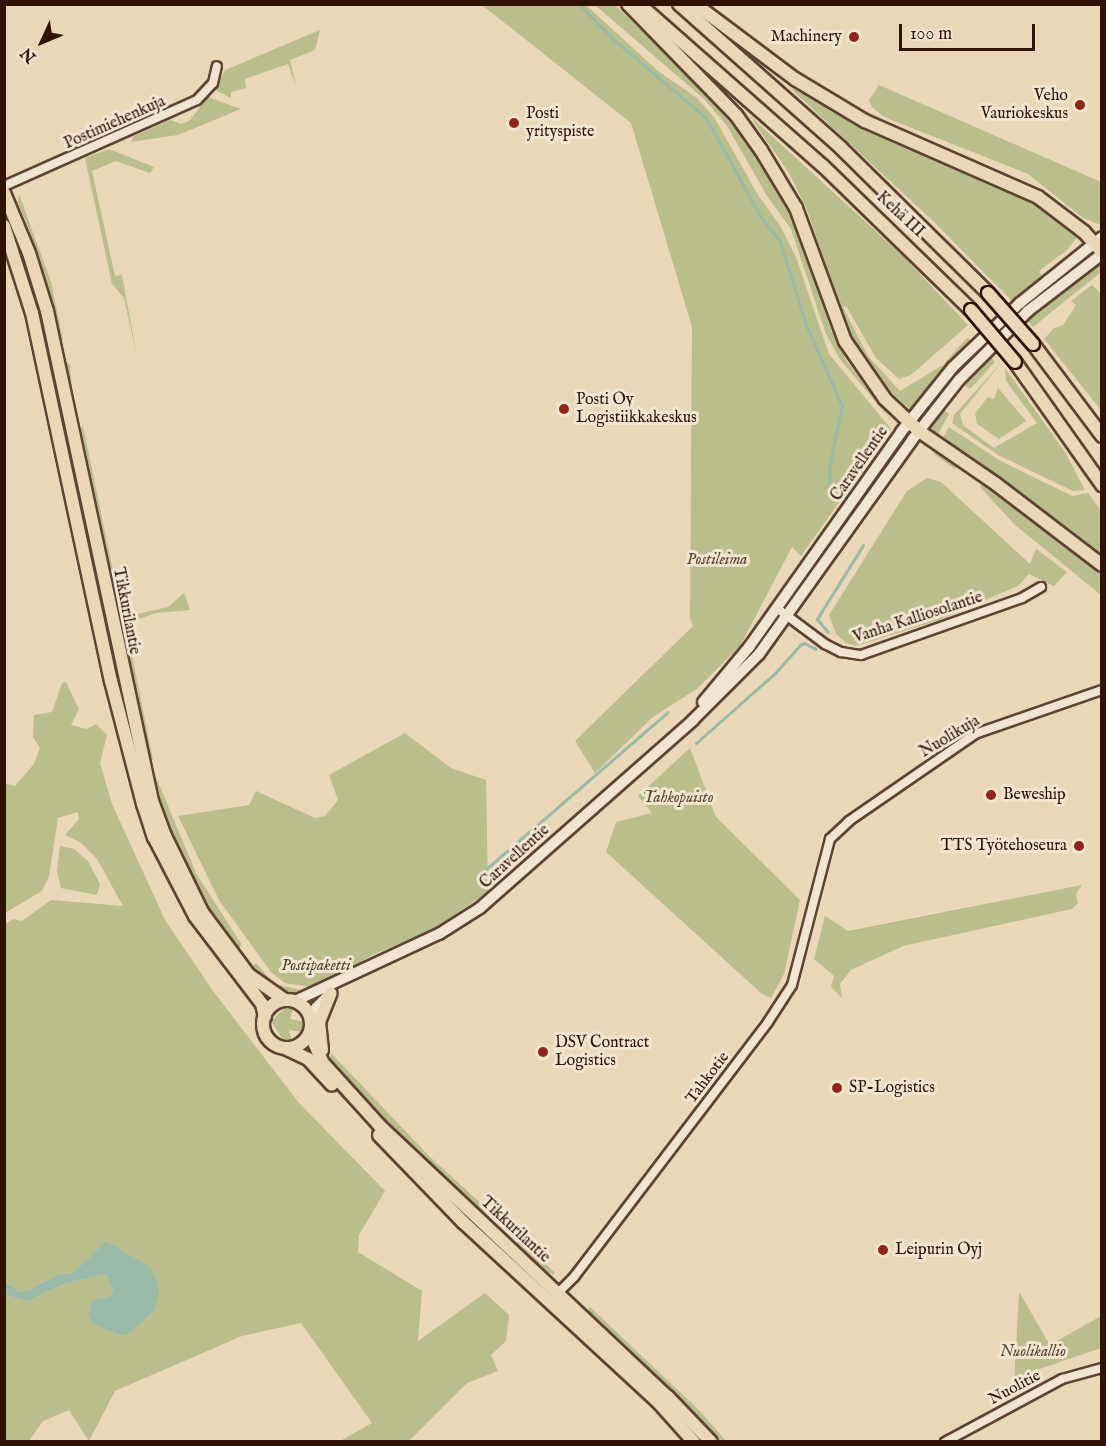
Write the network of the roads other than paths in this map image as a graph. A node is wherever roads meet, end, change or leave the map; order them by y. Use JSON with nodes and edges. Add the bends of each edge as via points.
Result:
{"nodes":[{"id":1,"x":628,"y":4,"type":"edge"},
{"id":2,"x":639,"y":4,"type":"edge"},
{"id":3,"x":679,"y":4,"type":"edge"},
{"id":4,"x":695,"y":4,"type":"edge"},
{"id":5,"x":217,"y":66,"type":"dead end"},
{"id":6,"x":4,"y":186,"type":"edge"},
{"id":7,"x":4,"y":193,"type":"edge"},
{"id":8,"x":4,"y":226,"type":"edge"},
{"id":9,"x":1099,"y":246,"type":"edge"},
{"id":10,"x":909,"y":422,"type":"junction"},
{"id":11,"x":919,"y":431,"type":"junction"},
{"id":12,"x":1101,"y":436,"type":"edge"},
{"id":13,"x":1101,"y":485,"type":"edge"},
{"id":14,"x":1101,"y":565,"type":"edge"},
{"id":15,"x":1041,"y":587,"type":"dead end"},
{"id":16,"x":778,"y":609,"type":"junction"},
{"id":17,"x":788,"y":617,"type":"junction"},
{"id":18,"x":1101,"y":690,"type":"edge"},
{"id":19,"x":672,"y":735,"type":"junction"},
{"id":20,"x":830,"y":839,"type":"joint"},
{"id":21,"x":357,"y":970,"type":"junction"},
{"id":22,"x":331,"y":993,"type":"junction"},
{"id":23,"x":290,"y":1001,"type":"junction"},
{"id":24,"x":265,"y":1017,"type":"junction"},
{"id":25,"x":310,"y":1027,"type":"junction"},
{"id":26,"x":287,"y":1049,"type":"junction"},
{"id":27,"x":323,"y":1063,"type":"junction"},
{"id":28,"x":558,"y":1293,"type":"junction"},
{"id":29,"x":548,"y":1303,"type":"junction"},
{"id":30,"x":1101,"y":1368,"type":"edge"},
{"id":31,"x":694,"y":1442,"type":"edge"},
{"id":32,"x":711,"y":1442,"type":"edge"},
{"id":33,"x":945,"y":1442,"type":"edge"}],
"edges":[{"from":1,"to":10,"type":"main road","via":[[736,115],[761,150],[796,208],[845,341],[871,383]]},
{"from":2,"to":13,"type":"main road","name":"Kehä III","bridge":true,"via":[[823,166],[971,310],[1015,362]]},
{"from":3,"to":12,"type":"main road","name":"Kehä III","bridge":true,"via":[[841,148],[988,293],[1033,345]]},
{"from":4,"to":9,"type":"main road","via":[[786,73],[865,121],[1038,197]]},
{"from":5,"to":6,"type":"street","name":"Postimiehenkuja","via":[[213,83],[196,100]]},
{"from":7,"to":23,"type":"main road","name":"Tikkurilantie","via":[[47,311],[151,798],[202,912],[249,975]]},
{"from":8,"to":24,"type":"main road","name":"Tikkurilantie","via":[[32,313],[108,670],[143,804],[154,837],[190,908],[262,1004]]},
{"from":9,"to":10,"type":"main road","name":"Caravellentie","via":[[979,340]]},
{"from":9,"to":11,"type":"main road","name":"Caravellentie","via":[[990,347]]},
{"from":10,"to":11,"type":"main road"},
{"from":10,"to":16,"type":"main road","name":"Caravellentie"},
{"from":11,"to":14,"type":"main road"},
{"from":11,"to":17,"type":"main road","name":"Caravellentie"},
{"from":15,"to":17,"type":"street","name":"Vanha Kalliosolantie","via":[[1022,598],[861,655],[825,644]]},
{"from":16,"to":17,"type":"street","name":"Vanha Kalliosolantie"},
{"from":16,"to":19,"type":"main road","name":"Caravellentie","via":[[724,679]]},
{"from":17,"to":19,"type":"main road","name":"Caravellentie","via":[[745,670]]},
{"from":18,"to":20,"type":"street","name":"Nuolikuja","via":[[975,734],[849,821]]},
{"from":19,"to":21,"type":"main road","name":"Caravellentie","via":[[480,908],[439,934]]},
{"from":20,"to":28,"type":"street","name":"Tahkotie","via":[[792,985],[733,1068]]},
{"from":21,"to":22,"type":"main road","name":"Caravellentie"},
{"from":21,"to":23,"type":"main road","name":"Caravellentie"},
{"from":22,"to":25,"type":"main road","name":"Caravellentie","via":[[316,1008]]},
{"from":22,"to":27,"type":"main road","via":[[319,1022]]},
{"from":23,"to":24,"type":"main road","via":[[272,1006]]},
{"from":23,"to":25,"type":"main road","via":[[304,1007]]},
{"from":24,"to":26,"type":"main road","via":[[269,1040]]},
{"from":25,"to":26,"type":"main road","via":[[301,1044]]},
{"from":25,"to":27,"type":"main road","name":"Tikkurilantie"},
{"from":26,"to":29,"type":"main road","name":"Tikkurilantie","via":[[308,1059],[430,1190]]},
{"from":27,"to":28,"type":"main road","name":"Tikkurilantie","via":[[379,1125]]},
{"from":28,"to":29,"type":"street","name":"Tahkotie"},
{"from":28,"to":32,"type":"main road","name":"Tikkurilantie"},
{"from":29,"to":31,"type":"main road","name":"Tikkurilantie","via":[[659,1403]]},
{"from":30,"to":33,"type":"street","name":"Nuolitie","via":[[1062,1379]]}]}
